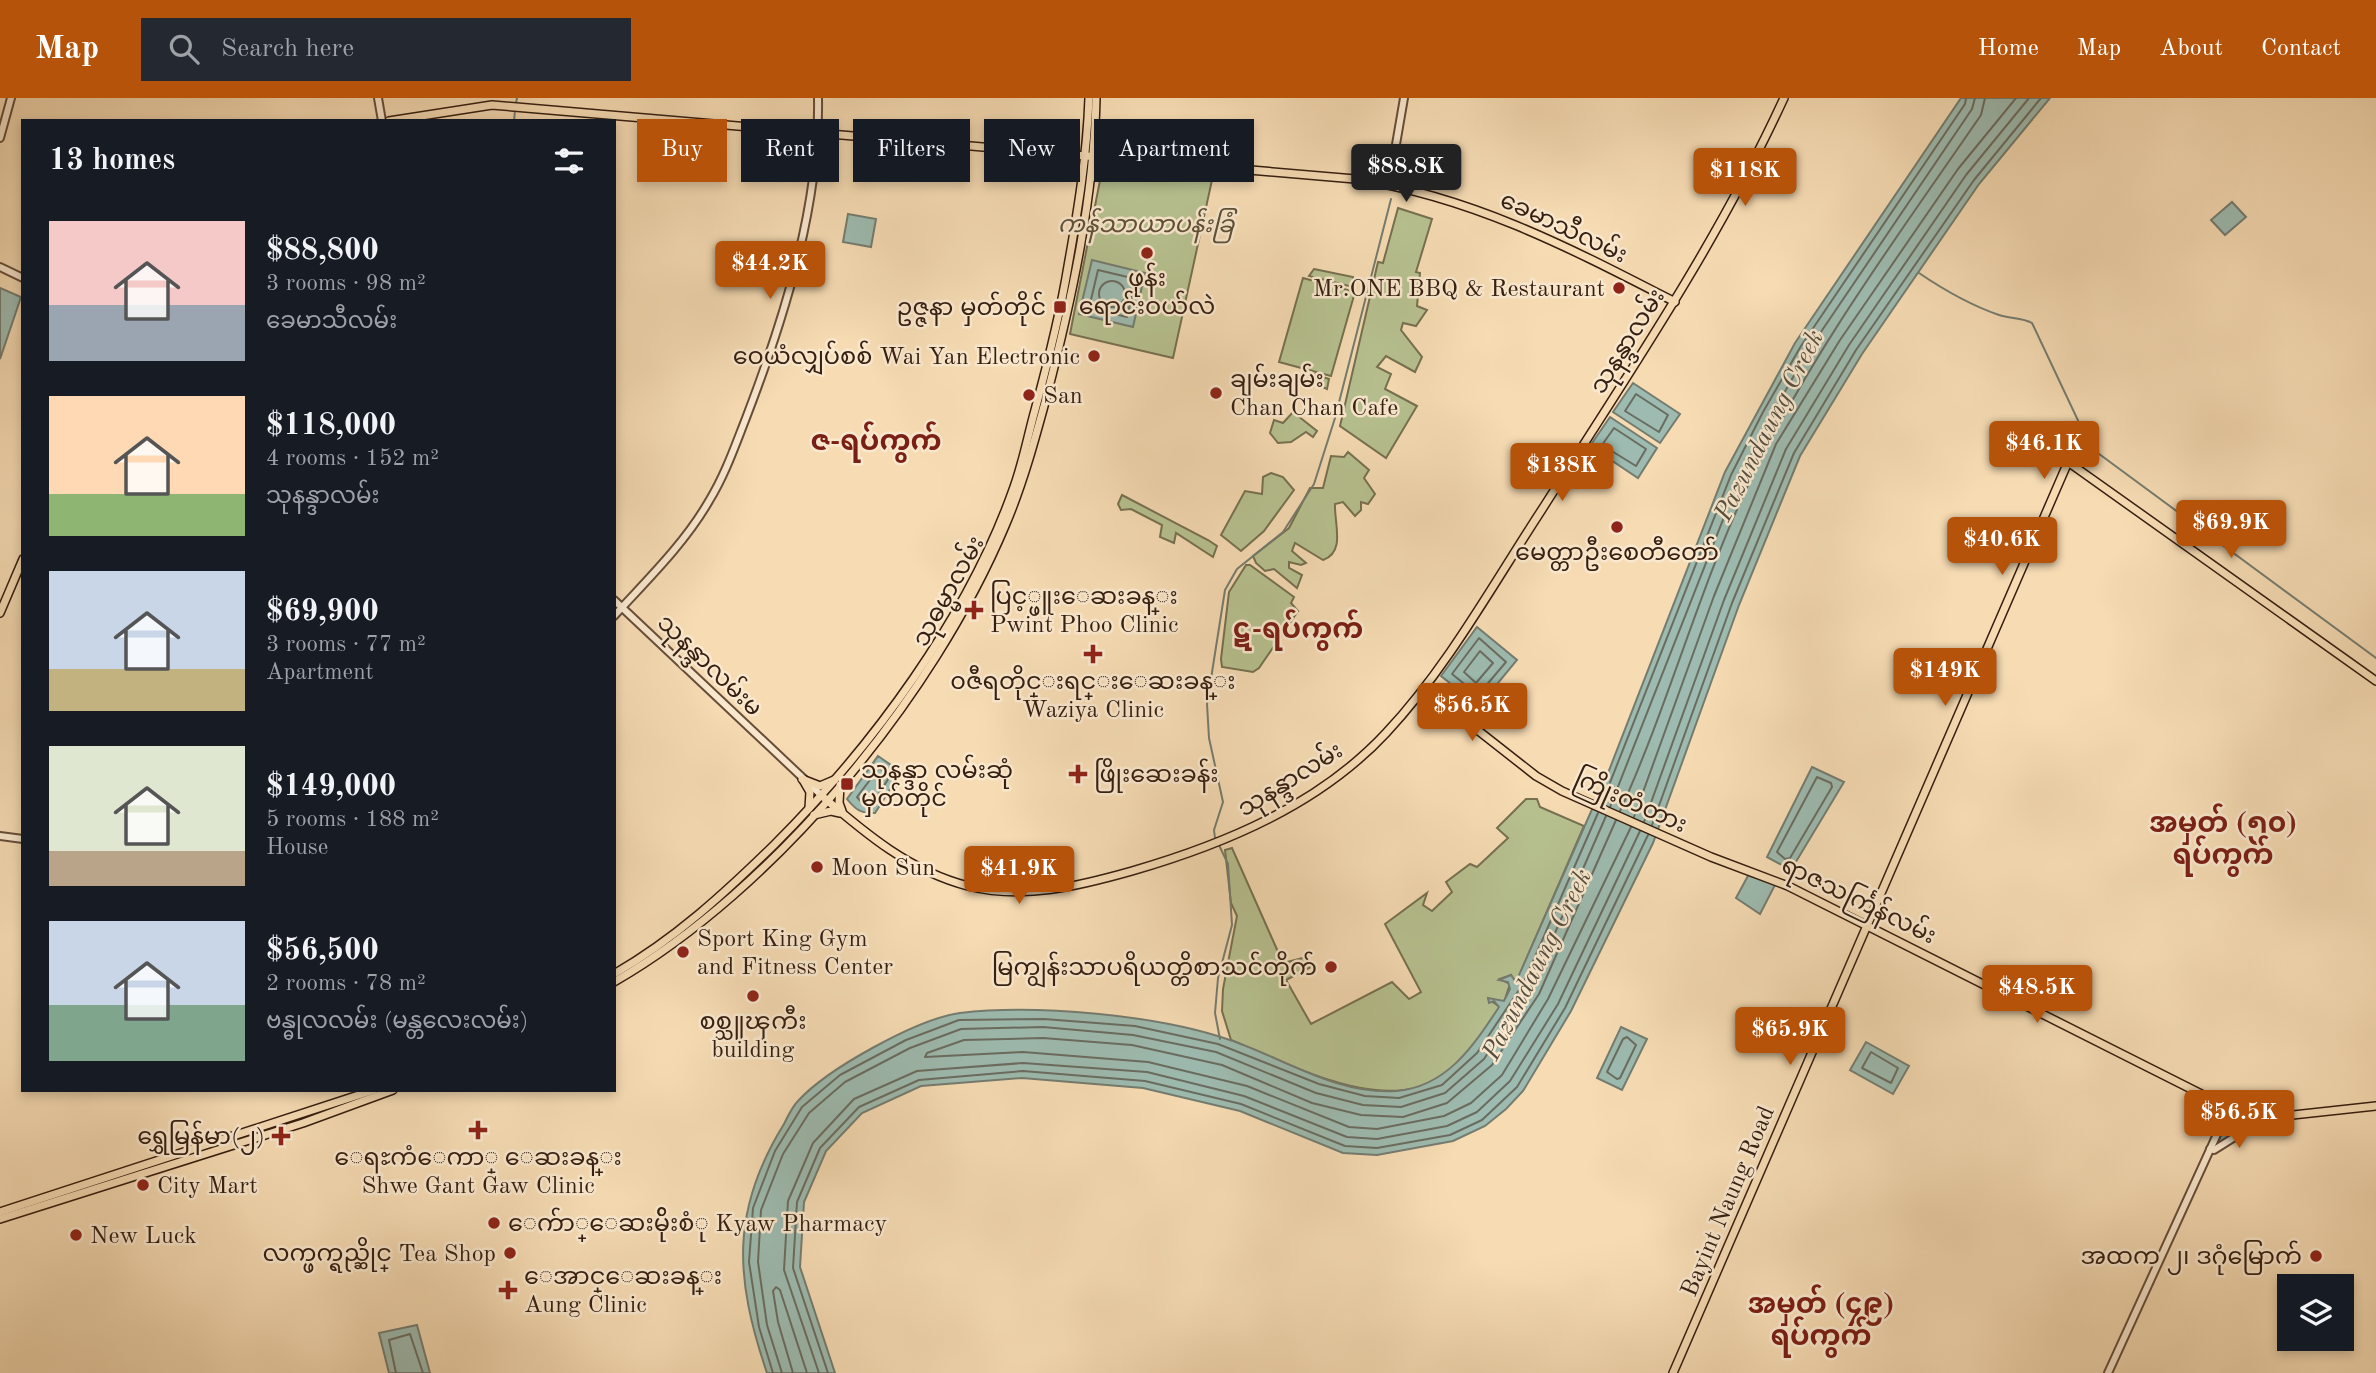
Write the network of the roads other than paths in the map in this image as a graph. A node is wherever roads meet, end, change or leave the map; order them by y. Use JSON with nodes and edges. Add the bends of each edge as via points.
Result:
{"nodes":[{"id":1,"x":11,"y":98,"type":"edge"},
{"id":2,"x":379,"y":98,"type":"edge"},
{"id":3,"x":818,"y":98,"type":"edge"},
{"id":4,"x":1089,"y":98,"type":"edge"},
{"id":5,"x":1096,"y":98,"type":"edge"},
{"id":6,"x":1404,"y":98,"type":"edge"},
{"id":7,"x":1784,"y":98,"type":"edge"},
{"id":8,"x":382,"y":119,"type":"edge"},
{"id":9,"x":402,"y":119,"type":"edge"},
{"id":10,"x":819,"y":119,"type":"edge"},
{"id":11,"x":741,"y":127,"type":"edge"},
{"id":12,"x":1092,"y":130,"type":"junction"},
{"id":13,"x":1094,"y":133,"type":"edge"},
{"id":14,"x":839,"y":135,"type":"edge"},
{"id":15,"x":0,"y":138,"type":"edge"},
{"id":16,"x":1080,"y":145,"type":"edge"},
{"id":17,"x":984,"y":146,"type":"edge"},
{"id":18,"x":1080,"y":154,"type":"edge"},
{"id":19,"x":1090,"y":155,"type":"junction"},
{"id":20,"x":1094,"y":155,"type":"edge"},
{"id":21,"x":1080,"y":164,"type":"edge"},
{"id":22,"x":1254,"y":169,"type":"edge"},
{"id":23,"x":1094,"y":172,"type":"edge"},
{"id":24,"x":1087,"y":180,"type":"junction"},
{"id":25,"x":810,"y":182,"type":"edge"},
{"id":26,"x":1389,"y":185,"type":"junction"},
{"id":27,"x":0,"y":267,"type":"edge"},
{"id":28,"x":21,"y":277,"type":"edge"},
{"id":29,"x":1675,"y":302,"type":"junction"},
{"id":30,"x":21,"y":564,"type":"edge"},
{"id":31,"x":616,"y":602,"type":"edge"},
{"id":32,"x":622,"y":608,"type":"junction"},
{"id":33,"x":0,"y":613,"type":"edge"},
{"id":34,"x":616,"y":614,"type":"edge"},
{"id":35,"x":2376,"y":681,"type":"edge"},
{"id":36,"x":1424,"y":688,"type":"junction"},
{"id":37,"x":802,"y":779,"type":"junction"},
{"id":38,"x":839,"y":780,"type":"junction"},
{"id":39,"x":824,"y":798,"type":"junction"},
{"id":40,"x":809,"y":814,"type":"junction"},
{"id":41,"x":844,"y":814,"type":"junction"},
{"id":42,"x":0,"y":836,"type":"edge"},
{"id":43,"x":21,"y":839,"type":"edge"},
{"id":44,"x":1711,"y":857,"type":"joint"},
{"id":45,"x":1868,"y":924,"type":"junction"},
{"id":46,"x":650,"y":956,"type":"junction"},
{"id":47,"x":616,"y":973,"type":"edge"},
{"id":48,"x":616,"y":981,"type":"edge"},
{"id":49,"x":368,"y":1092,"type":"edge"},
{"id":50,"x":388,"y":1092,"type":"edge"},
{"id":51,"x":2376,"y":1106,"type":"edge"},
{"id":52,"x":2229,"y":1108,"type":"junction"},
{"id":53,"x":2264,"y":1118,"type":"junction"},
{"id":54,"x":2210,"y":1149,"type":"junction"},
{"id":55,"x":0,"y":1212,"type":"edge"},
{"id":56,"x":0,"y":1219,"type":"edge"},
{"id":57,"x":1673,"y":1373,"type":"edge"},
{"id":58,"x":2108,"y":1373,"type":"edge"}],
"edges":[{"from":1,"to":15,"type":"street"},
{"from":2,"to":8,"type":"street"},
{"from":3,"to":10,"type":"street"},
{"from":4,"to":12,"type":"main road","name":"သုဓမ္မာလမ်း"},
{"from":5,"to":12,"type":"main road","name":"သုဓမ္မာလမ်း"},
{"from":6,"to":26,"type":"street"},
{"from":7,"to":29,"type":"main road","name":"သုနန္ဒာလမ်း","via":[[1722,222]]},
{"from":9,"to":11,"type":"main road","name":"ခေမာသီလမ်း","via":[[492,105]]},
{"from":12,"to":13,"type":"main road"},
{"from":12,"to":16,"type":"main road"},
{"from":12,"to":19,"type":"main road","name":"သုဓမ္မာလမ်း"},
{"from":14,"to":17,"type":"main road","name":"ခေမာသီလမ်း"},
{"from":18,"to":19,"type":"main road","name":"ခေမာသီလမ်း"},
{"from":19,"to":20,"type":"main road","name":"ခေမာသီလမ်း"},
{"from":19,"to":24,"type":"main road","name":"သုဓမ္မာလမ်း"},
{"from":21,"to":24,"type":"main road"},
{"from":22,"to":26,"type":"main road","name":"ခေမာသီလမ်း"},
{"from":23,"to":24,"type":"main road"},
{"from":24,"to":38,"type":"main road","name":"သုဓမ္မာလမ်း","via":[[1067,320],[1021,489],[969,598],[918,682]]},
{"from":25,"to":32,"type":"street","via":[[797,254],[767,363],[726,469],[702,512]]},
{"from":26,"to":29,"type":"main road","name":"ခေမာသီလမ်း","via":[[1516,223]]},
{"from":27,"to":28,"type":"street"},
{"from":29,"to":36,"type":"main road","name":"သုနန္ဒာလမ်း"},
{"from":30,"to":33,"type":"main road"},
{"from":31,"to":32,"type":"street","name":"သုနန္ဒာလမ်းမ"},
{"from":32,"to":34,"type":"street"},
{"from":32,"to":37,"type":"street","name":"သုနန္ဒာလမ်းမ"},
{"from":35,"to":45,"type":"main road","name":"Bayint Naung Road","via":[[2068,463]]},
{"from":36,"to":41,"type":"main road","name":"သုနန္ဒာလမ်း","via":[[1385,734],[1341,774],[1302,800],[1222,842],[1086,884],[1023,892],[988,889],[936,875],[876,841]]},
{"from":36,"to":44,"type":"main road","name":"ကြိုးတံတား","via":[[1538,777]]},
{"from":37,"to":38,"type":"main road","via":[[820,786]]},
{"from":37,"to":39,"type":"street","name":"သုနန္ဒာလမ်းမ"},
{"from":37,"to":40,"type":"main road","via":[[810,792]]},
{"from":38,"to":39,"type":"main road","name":"သုဓမ္မာလမ်း"},
{"from":38,"to":41,"type":"main road"},
{"from":39,"to":40,"type":"main road","name":"သုဓမ္မာလမ်း"},
{"from":39,"to":41,"type":"main road","name":"သုနန္ဒာလမ်း"},
{"from":40,"to":41,"type":"main road"},
{"from":40,"to":46,"type":"main road","name":"သုဓမ္မာလမ်း","via":[[769,855]]},
{"from":42,"to":43,"type":"street"},
{"from":44,"to":45,"type":"main road","name":"ရာဇသင်္ကြန်လမ်း","via":[[1754,870]]},
{"from":45,"to":52,"type":"main road","name":"ရာဇသင်္ကြန်လမ်း"},
{"from":45,"to":57,"type":"main road","name":"Bayint Naung Road"},
{"from":46,"to":47,"type":"main road","name":"သုဓမ္မာလမ်း"},
{"from":46,"to":48,"type":"main road","name":"သုဓမ္မာလမ်း"},
{"from":49,"to":55,"type":"main road"},
{"from":50,"to":56,"type":"main road"},
{"from":51,"to":53,"type":"main road","name":"ရာဇသင်္ကြန်လမ်း"},
{"from":52,"to":53,"type":"main road","name":"ရာဇသင်္ကြန်လမ်း"},
{"from":52,"to":54,"type":"street"},
{"from":53,"to":54,"type":"street"},
{"from":54,"to":58,"type":"street"}]}
